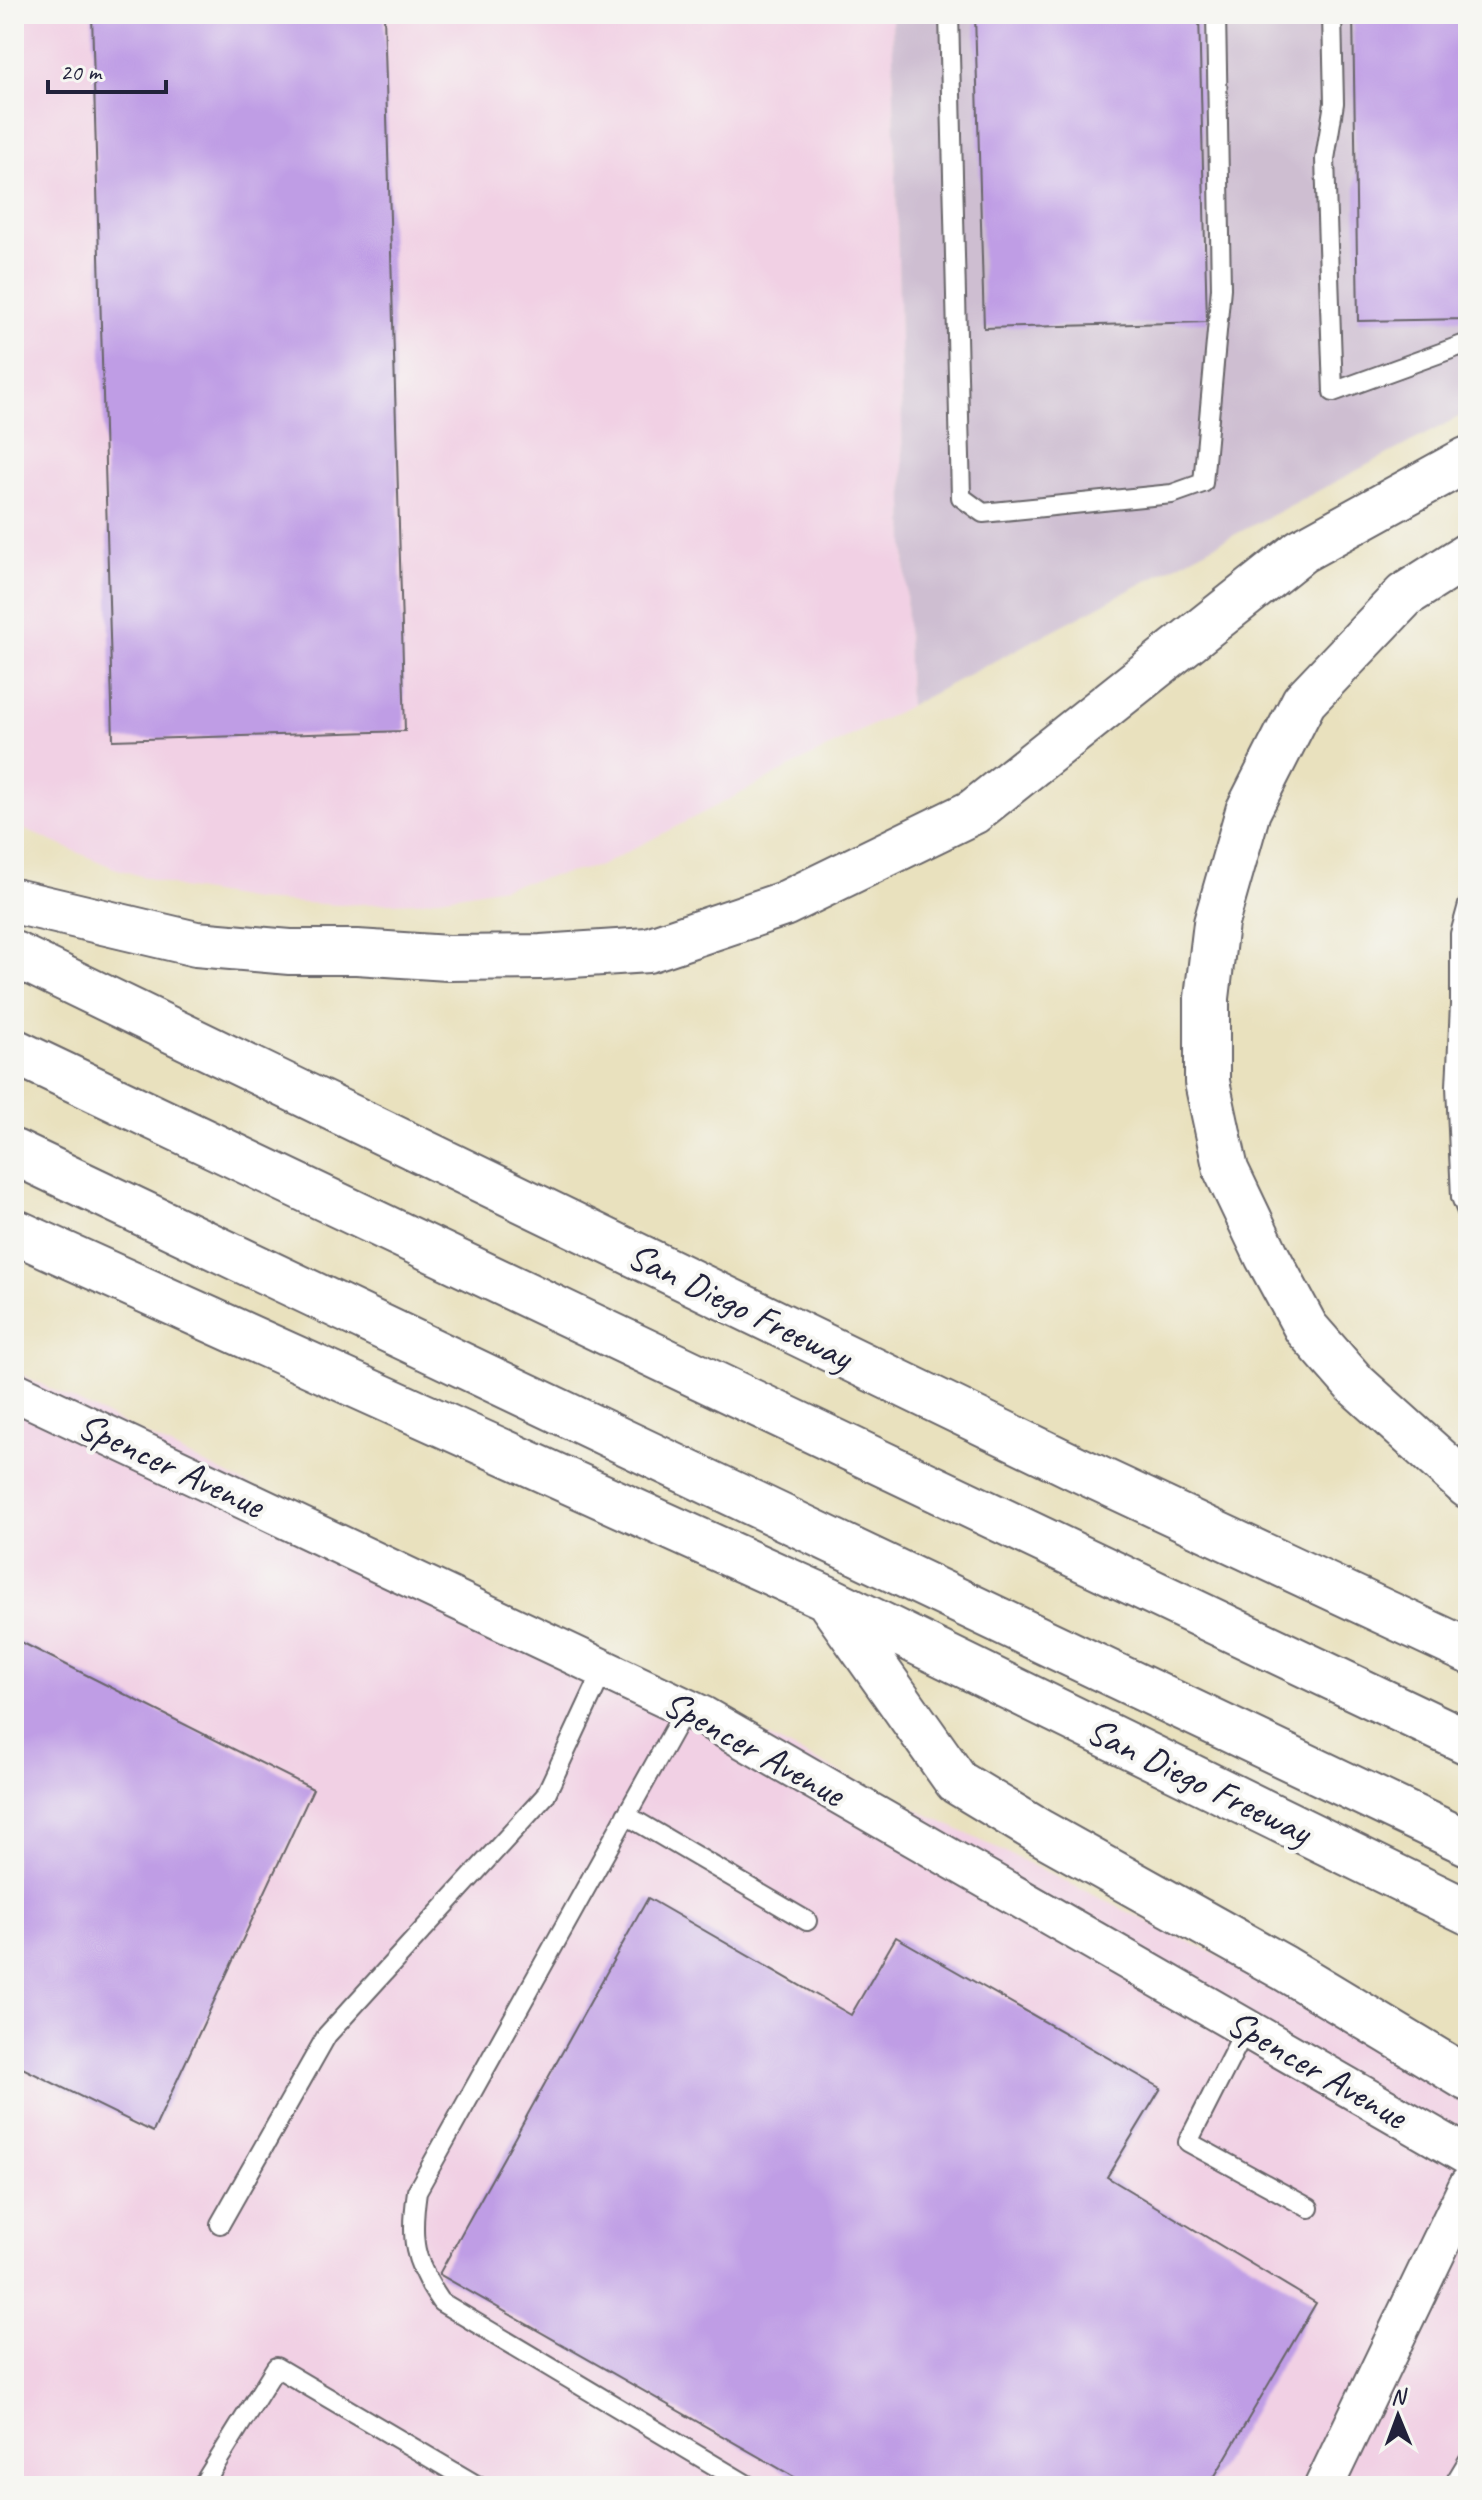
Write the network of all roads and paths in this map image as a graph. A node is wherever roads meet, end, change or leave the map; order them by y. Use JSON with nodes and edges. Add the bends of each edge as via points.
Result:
{"nodes":[{"id":1,"x":949,"y":14,"type":"edge"},
{"id":2,"x":1216,"y":14,"type":"edge"},
{"id":3,"x":1332,"y":14,"type":"edge"},
{"id":4,"x":1468,"y":343,"type":"edge"},
{"id":5,"x":1468,"y":459,"type":"edge"},
{"id":6,"x":1468,"y":555,"type":"edge"},
{"id":7,"x":14,"y":901,"type":"edge"},
{"id":8,"x":1468,"y":905,"type":"edge"},
{"id":9,"x":1464,"y":932,"type":"edge"},
{"id":10,"x":14,"y":954,"type":"edge"},
{"id":11,"x":1464,"y":1008,"type":"edge"},
{"id":12,"x":14,"y":1051,"type":"edge"},
{"id":13,"x":14,"y":1152,"type":"edge"},
{"id":14,"x":1468,"y":1214,"type":"edge"},
{"id":15,"x":14,"y":1231,"type":"edge"},
{"id":16,"x":14,"y":1391,"type":"edge"},
{"id":17,"x":1468,"y":1486,"type":"edge"},
{"id":18,"x":827,"y":1598,"type":"junction"},
{"id":19,"x":1468,"y":1651,"type":"edge"},
{"id":20,"x":604,"y":1669,"type":"junction"},
{"id":21,"x":686,"y":1708,"type":"junction"},
{"id":22,"x":1468,"y":1742,"type":"edge"},
{"id":23,"x":626,"y":1815,"type":"junction"},
{"id":24,"x":1468,"y":1843,"type":"edge"},
{"id":25,"x":1468,"y":1912,"type":"edge"},
{"id":26,"x":807,"y":1921,"type":"dead end"},
{"id":27,"x":1246,"y":2028,"type":"junction"},
{"id":28,"x":1468,"y":2079,"type":"edge"},
{"id":29,"x":1468,"y":2156,"type":"edge"},
{"id":30,"x":1468,"y":2186,"type":"edge"},
{"id":31,"x":1309,"y":2208,"type":"dead end"},
{"id":32,"x":220,"y":2224,"type":"dead end"},
{"id":33,"x":1459,"y":2229,"type":"edge"},
{"id":34,"x":1468,"y":2461,"type":"edge"},
{"id":35,"x":202,"y":2486,"type":"edge"},
{"id":36,"x":478,"y":2486,"type":"edge"},
{"id":37,"x":749,"y":2486,"type":"edge"},
{"id":38,"x":1324,"y":2486,"type":"edge"},
{"id":39,"x":1453,"y":2486,"type":"edge"}],
"edges":[{"from":1,"to":2,"type":"lane","via":[[961,497],[983,513],[1172,494],[1203,483],[1221,288]]},
{"from":3,"to":4,"type":"lane","via":[[1334,103],[1325,159],[1333,392]]},
{"from":5,"to":7,"type":"highway","via":[[1301,551],[973,812],[784,904],[648,950],[495,958],[274,951],[196,944]]},
{"from":6,"to":17,"type":"highway","via":[[1405,595],[1304,701],[1248,811],[1216,923],[1207,998],[1207,1082],[1226,1170],[1306,1328],[1355,1384]]},
{"from":8,"to":9,"type":"lane"},
{"from":9,"to":11,"type":"lane"},
{"from":10,"to":19,"type":"highway","name":"San Diego Freeway","via":[[1078,1469]]},
{"from":11,"to":14,"type":"lane","via":[[1456,1086],[1461,1197]]},
{"from":12,"to":22,"type":"highway"},
{"from":13,"to":24,"type":"highway"},
{"from":15,"to":18,"type":"highway","name":"San Diego Freeway"},
{"from":16,"to":20,"type":"street","name":"Spencer Avenue"},
{"from":18,"to":25,"type":"highway","name":"San Diego Freeway"},
{"from":18,"to":28,"type":"highway","via":[[957,1782]]},
{"from":20,"to":21,"type":"street","name":"Spencer Avenue"},
{"from":20,"to":32,"type":"lane","via":[[545,1796],[327,2035]]},
{"from":21,"to":23,"type":"lane"},
{"from":21,"to":27,"type":"street","name":"Spencer Avenue"},
{"from":23,"to":26,"type":"lane"},
{"from":23,"to":37,"type":"lane","via":[[417,2191],[416,2257],[441,2302]]},
{"from":27,"to":29,"type":"street","name":"Spencer Avenue"},
{"from":27,"to":31,"type":"lane","via":[[1188,2142]]},
{"from":30,"to":33,"type":"street"},
{"from":33,"to":38,"type":"street"},
{"from":34,"to":39,"type":"lane"},
{"from":35,"to":36,"type":"lane","via":[[276,2367]]}]}
